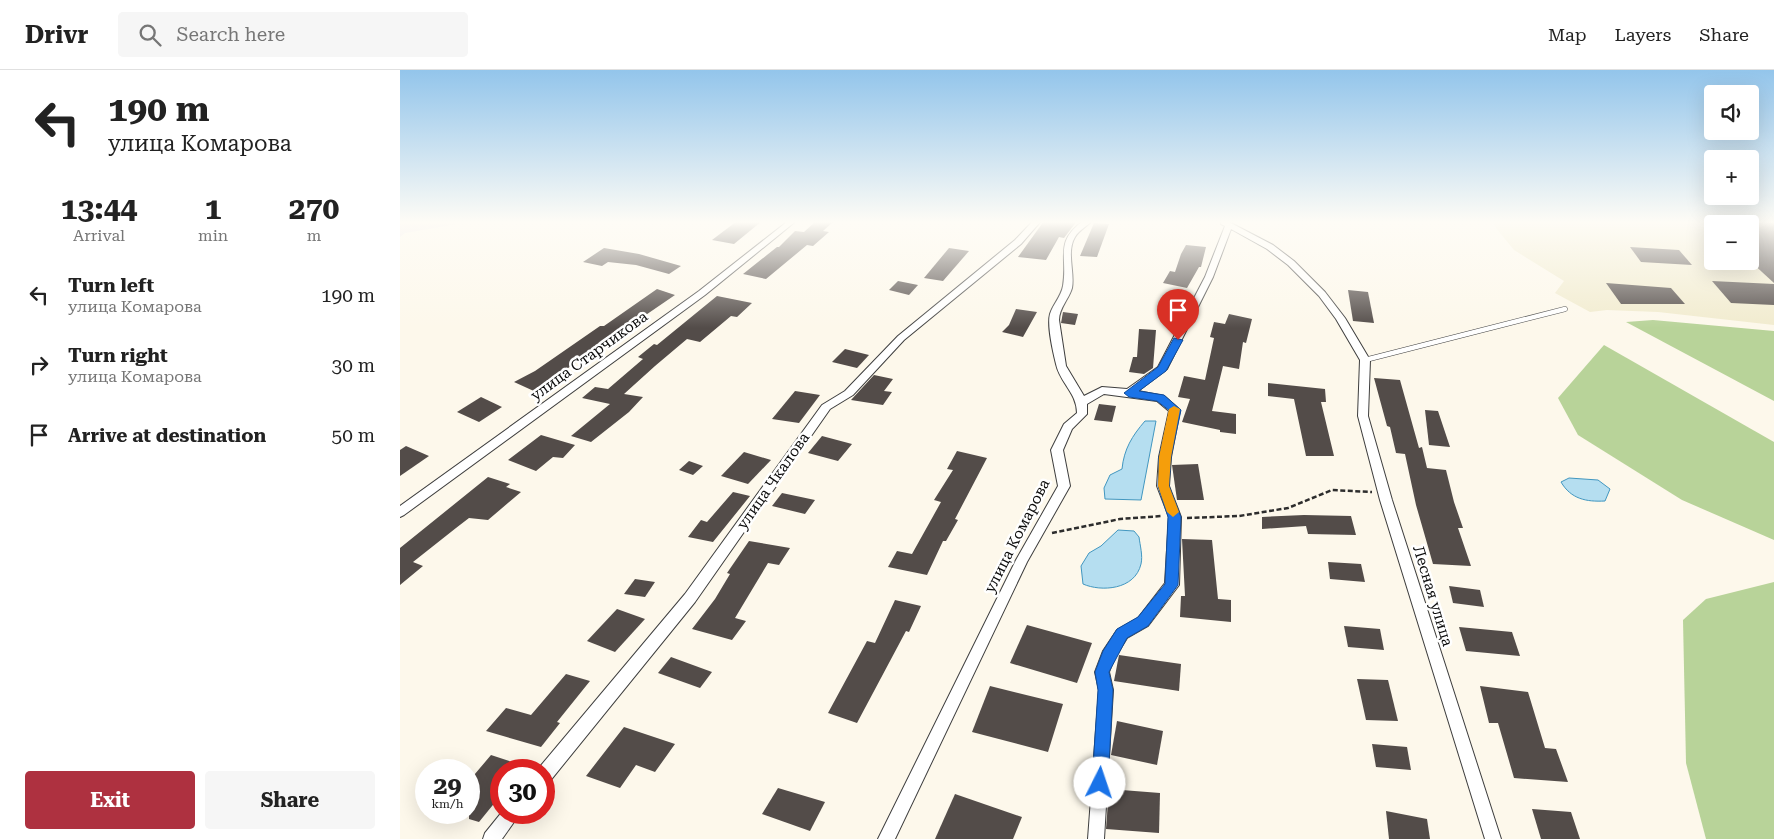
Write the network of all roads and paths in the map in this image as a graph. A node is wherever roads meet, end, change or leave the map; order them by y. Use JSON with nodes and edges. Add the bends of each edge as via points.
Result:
{"nodes":[{"id":1,"x":747,"y":257,"type":"edge"},
{"id":2,"x":1000,"y":257,"type":"edge"},
{"id":3,"x":1067,"y":257,"type":"edge"},
{"id":4,"x":1215,"y":257,"type":"edge"},
{"id":5,"x":1283,"y":257,"type":"edge"},
{"id":6,"x":1565,"y":309,"type":"dead end"},
{"id":7,"x":1365,"y":360,"type":"junction"},
{"id":8,"x":1129,"y":393,"type":"junction"},
{"id":9,"x":1083,"y":402,"type":"junction"},
{"id":10,"x":1384,"y":492,"type":"junction"},
{"id":11,"x":400,"y":512,"type":"edge"},
{"id":12,"x":1175,"y":517,"type":"junction"},
{"id":13,"x":1035,"y":538,"type":"junction"},
{"id":14,"x":555,"y":762,"type":"edge"},
{"id":15,"x":503,"y":824,"type":"edge"},
{"id":16,"x":491,"y":839,"type":"edge"},
{"id":17,"x":886,"y":839,"type":"edge"},
{"id":18,"x":1096,"y":839,"type":"edge"},
{"id":19,"x":1493,"y":839,"type":"edge"}],
"edges":[{"from":1,"to":11,"type":"street","name":"улица Старчикова"},
{"from":2,"to":14,"type":"street","name":"улица Чкалова","via":[[901,338],[849,393],[826,407],[690,598]]},
{"from":3,"to":9,"type":"street","via":[[1068,284],[1064,300],[1054,317],[1062,367]]},
{"from":4,"to":8,"type":"street","via":[[1209,276],[1162,369]]},
{"from":5,"to":7,"type":"street","via":[[1322,294]]},
{"from":6,"to":7,"type":"lane"},
{"from":7,"to":10,"type":"street","name":"Лесная улица","via":[[1363,416]]},
{"from":8,"to":9,"type":"street","via":[[1102,390]]},
{"from":8,"to":12,"type":"street","via":[[1160,398],[1175,410],[1165,457],[1164,486]]},
{"from":9,"to":13,"type":"street","name":"улица Комарова","via":[[1082,414],[1068,427],[1057,450],[1064,486]]},
{"from":10,"to":12,"type":"path","via":[[1332,490],[1288,508],[1239,516]]},
{"from":10,"to":19,"type":"street","name":"Лесная улица"},
{"from":12,"to":13,"type":"path","via":[[1131,517]]},
{"from":12,"to":18,"type":"street","via":[[1172,585],[1143,622],[1122,634],[1102,672],[1106,690]]},
{"from":13,"to":17,"type":"street","name":"улица Комарова"},
{"from":15,"to":16,"type":"street"}]}
